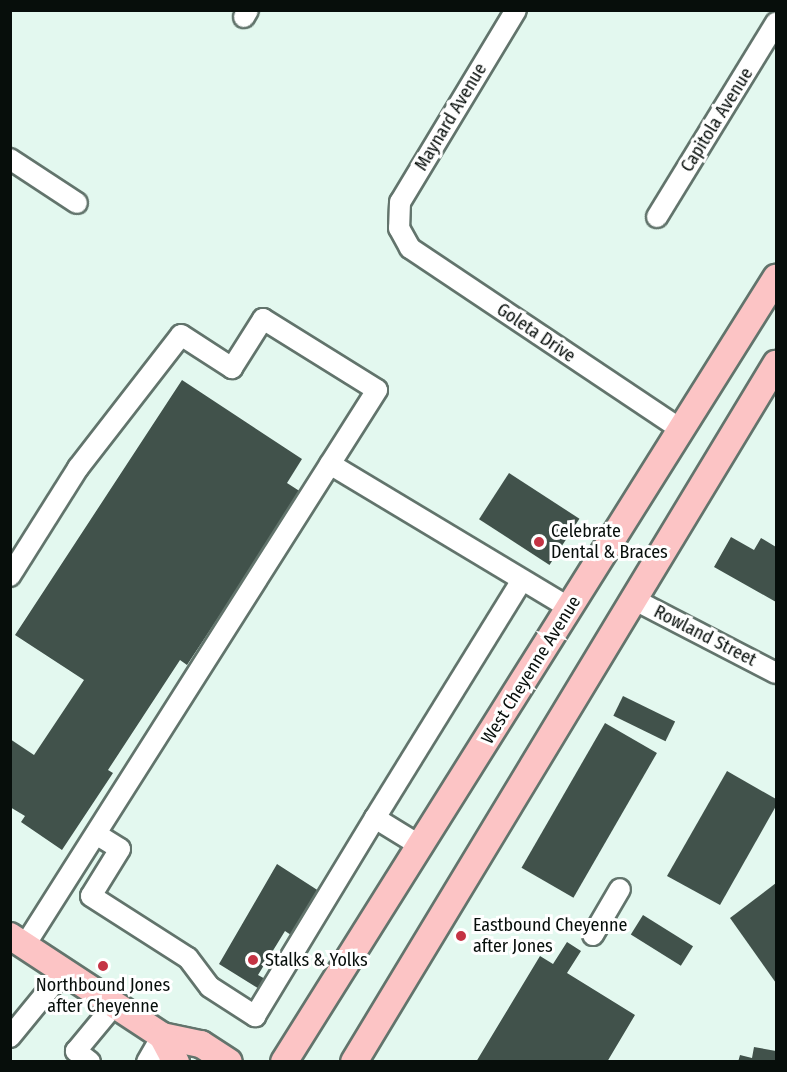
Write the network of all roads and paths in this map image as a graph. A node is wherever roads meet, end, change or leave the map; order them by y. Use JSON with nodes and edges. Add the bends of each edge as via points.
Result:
{"nodes":[{"id":1,"x":516,"y":10,"type":"edge"},
{"id":2,"x":777,"y":23,"type":"edge"},
{"id":3,"x":10,"y":159,"type":"edge"},
{"id":4,"x":77,"y":203,"type":"dead end"},
{"id":5,"x":657,"y":217,"type":"dead end"},
{"id":6,"x":399,"y":228,"type":"joint"},
{"id":7,"x":777,"y":278,"type":"edge"},
{"id":8,"x":777,"y":364,"type":"edge"},
{"id":9,"x":682,"y":430,"type":"junction"},
{"id":10,"x":330,"y":464,"type":"junction"},
{"id":11,"x":10,"y":576,"type":"edge"},
{"id":12,"x":521,"y":582,"type":"junction"},
{"id":13,"x":633,"y":599,"type":"junction"},
{"id":14,"x":570,"y":608,"type":"junction"},
{"id":15,"x":777,"y":673,"type":"edge"},
{"id":16,"x":375,"y":818,"type":"junction"},
{"id":17,"x":96,"y":834,"type":"junction"},
{"id":18,"x":419,"y":845,"type":"junction"},
{"id":19,"x":620,"y":889,"type":"dead end"},
{"id":20,"x":593,"y":935,"type":"dead end"},
{"id":21,"x":18,"y":940,"type":"edge"},
{"id":22,"x":64,"y":971,"type":"junction"},
{"id":23,"x":114,"y":1005,"type":"junction"},
{"id":24,"x":162,"y":1036,"type":"junction"},
{"id":25,"x":10,"y":1038,"type":"edge"},
{"id":26,"x":90,"y":1062,"type":"edge"},
{"id":27,"x":147,"y":1062,"type":"edge"},
{"id":28,"x":176,"y":1062,"type":"edge"},
{"id":29,"x":229,"y":1062,"type":"edge"},
{"id":30,"x":284,"y":1062,"type":"edge"},
{"id":31,"x":354,"y":1062,"type":"edge"}],
"edges":[{"from":1,"to":6,"type":"street","name":"Maynard Avenue","via":[[400,202]]},
{"from":2,"to":5,"type":"street","name":"Capitola Avenue"},
{"from":3,"to":4,"type":"street"},
{"from":6,"to":9,"type":"street","name":"Goleta Drive","via":[[410,248]]},
{"from":7,"to":9,"type":"main road","name":"West Cheyenne Avenue"},
{"from":8,"to":13,"type":"main road"},
{"from":9,"to":14,"type":"main road","name":"West Cheyenne Avenue"},
{"from":10,"to":11,"type":"street","via":[[377,390],[263,319],[232,368],[181,335],[78,468]]},
{"from":10,"to":12,"type":"street"},
{"from":10,"to":17,"type":"street"},
{"from":12,"to":14,"type":"street"},
{"from":12,"to":16,"type":"street"},
{"from":13,"to":15,"type":"street","name":"Rowland Street"},
{"from":13,"to":31,"type":"main road"},
{"from":14,"to":18,"type":"main road","name":"West Cheyenne Avenue"},
{"from":16,"to":17,"type":"street","via":[[255,1016],[210,987],[188,958],[91,896],[120,849]]},
{"from":16,"to":18,"type":"street"},
{"from":17,"to":21,"type":"street"},
{"from":18,"to":30,"type":"main road","name":"West Cheyenne Avenue"},
{"from":19,"to":20,"type":"street"},
{"from":21,"to":22,"type":"main road"},
{"from":22,"to":23,"type":"main road"},
{"from":22,"to":25,"type":"street"},
{"from":23,"to":24,"type":"main road"},
{"from":23,"to":26,"type":"street","via":[[76,1051]]},
{"from":24,"to":27,"type":"street"},
{"from":24,"to":28,"type":"main road"},
{"from":24,"to":29,"type":"main road","via":[[201,1044]]}]}
